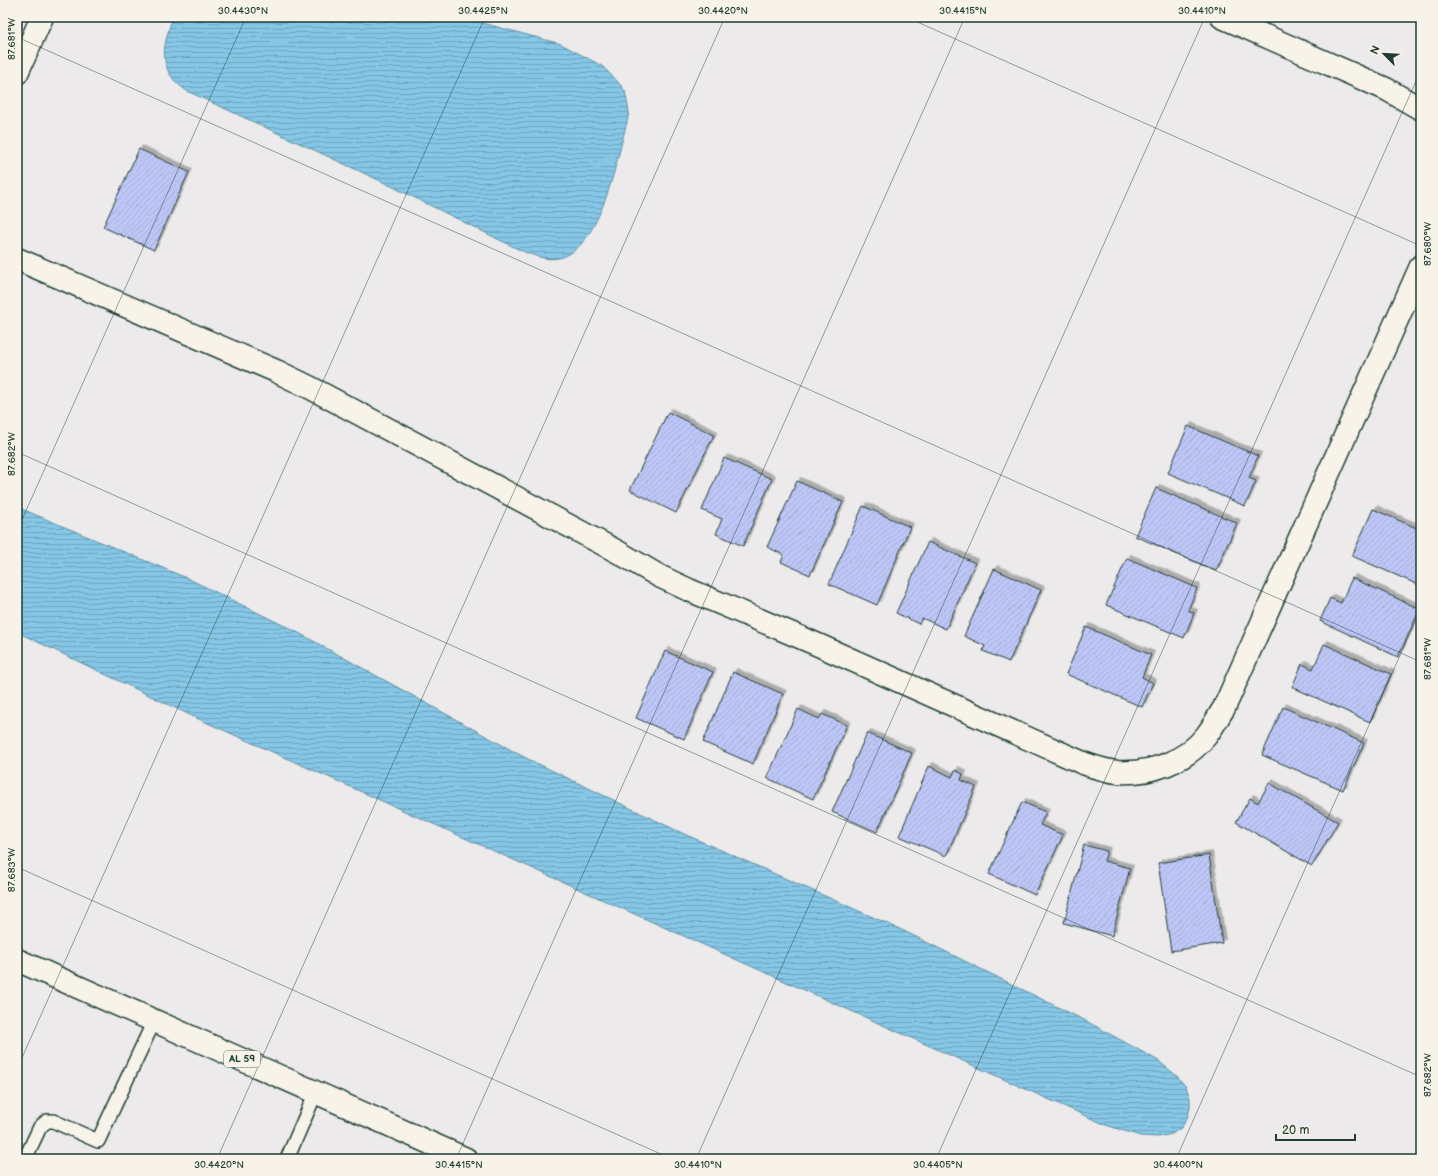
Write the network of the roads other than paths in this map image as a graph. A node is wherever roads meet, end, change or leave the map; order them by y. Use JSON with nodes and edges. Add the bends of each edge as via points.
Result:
{"nodes":[{"id":1,"x":42,"y":17,"type":"edge"},
{"id":2,"x":1222,"y":17,"type":"edge"},
{"id":3,"x":17,"y":73,"type":"edge"},
{"id":4,"x":1421,"y":109,"type":"edge"},
{"id":5,"x":17,"y":259,"type":"edge"},
{"id":6,"x":1421,"y":266,"type":"edge"},
{"id":7,"x":17,"y":960,"type":"edge"},
{"id":8,"x":154,"y":1021,"type":"junction"},
{"id":9,"x":316,"y":1092,"type":"junction"},
{"id":10,"x":25,"y":1159,"type":"edge"},
{"id":11,"x":288,"y":1159,"type":"edge"},
{"id":12,"x":466,"y":1159,"type":"edge"}],
"edges":[{"from":1,"to":3,"type":"street"},
{"from":2,"to":4,"type":"street","via":[[1386,90]]},
{"from":5,"to":6,"type":"street","via":[[311,388],[689,590],[1083,763],[1117,772],[1153,769],[1183,756],[1205,737],[1224,708]]},
{"from":7,"to":8,"type":"street","number":"AL 59"},
{"from":8,"to":9,"type":"street","number":"AL 59"},
{"from":8,"to":10,"type":"lane","via":[[98,1141],[53,1121],[46,1121],[40,1127]]},
{"from":9,"to":11,"type":"lane"},
{"from":9,"to":12,"type":"street","number":"AL 59"}]}
